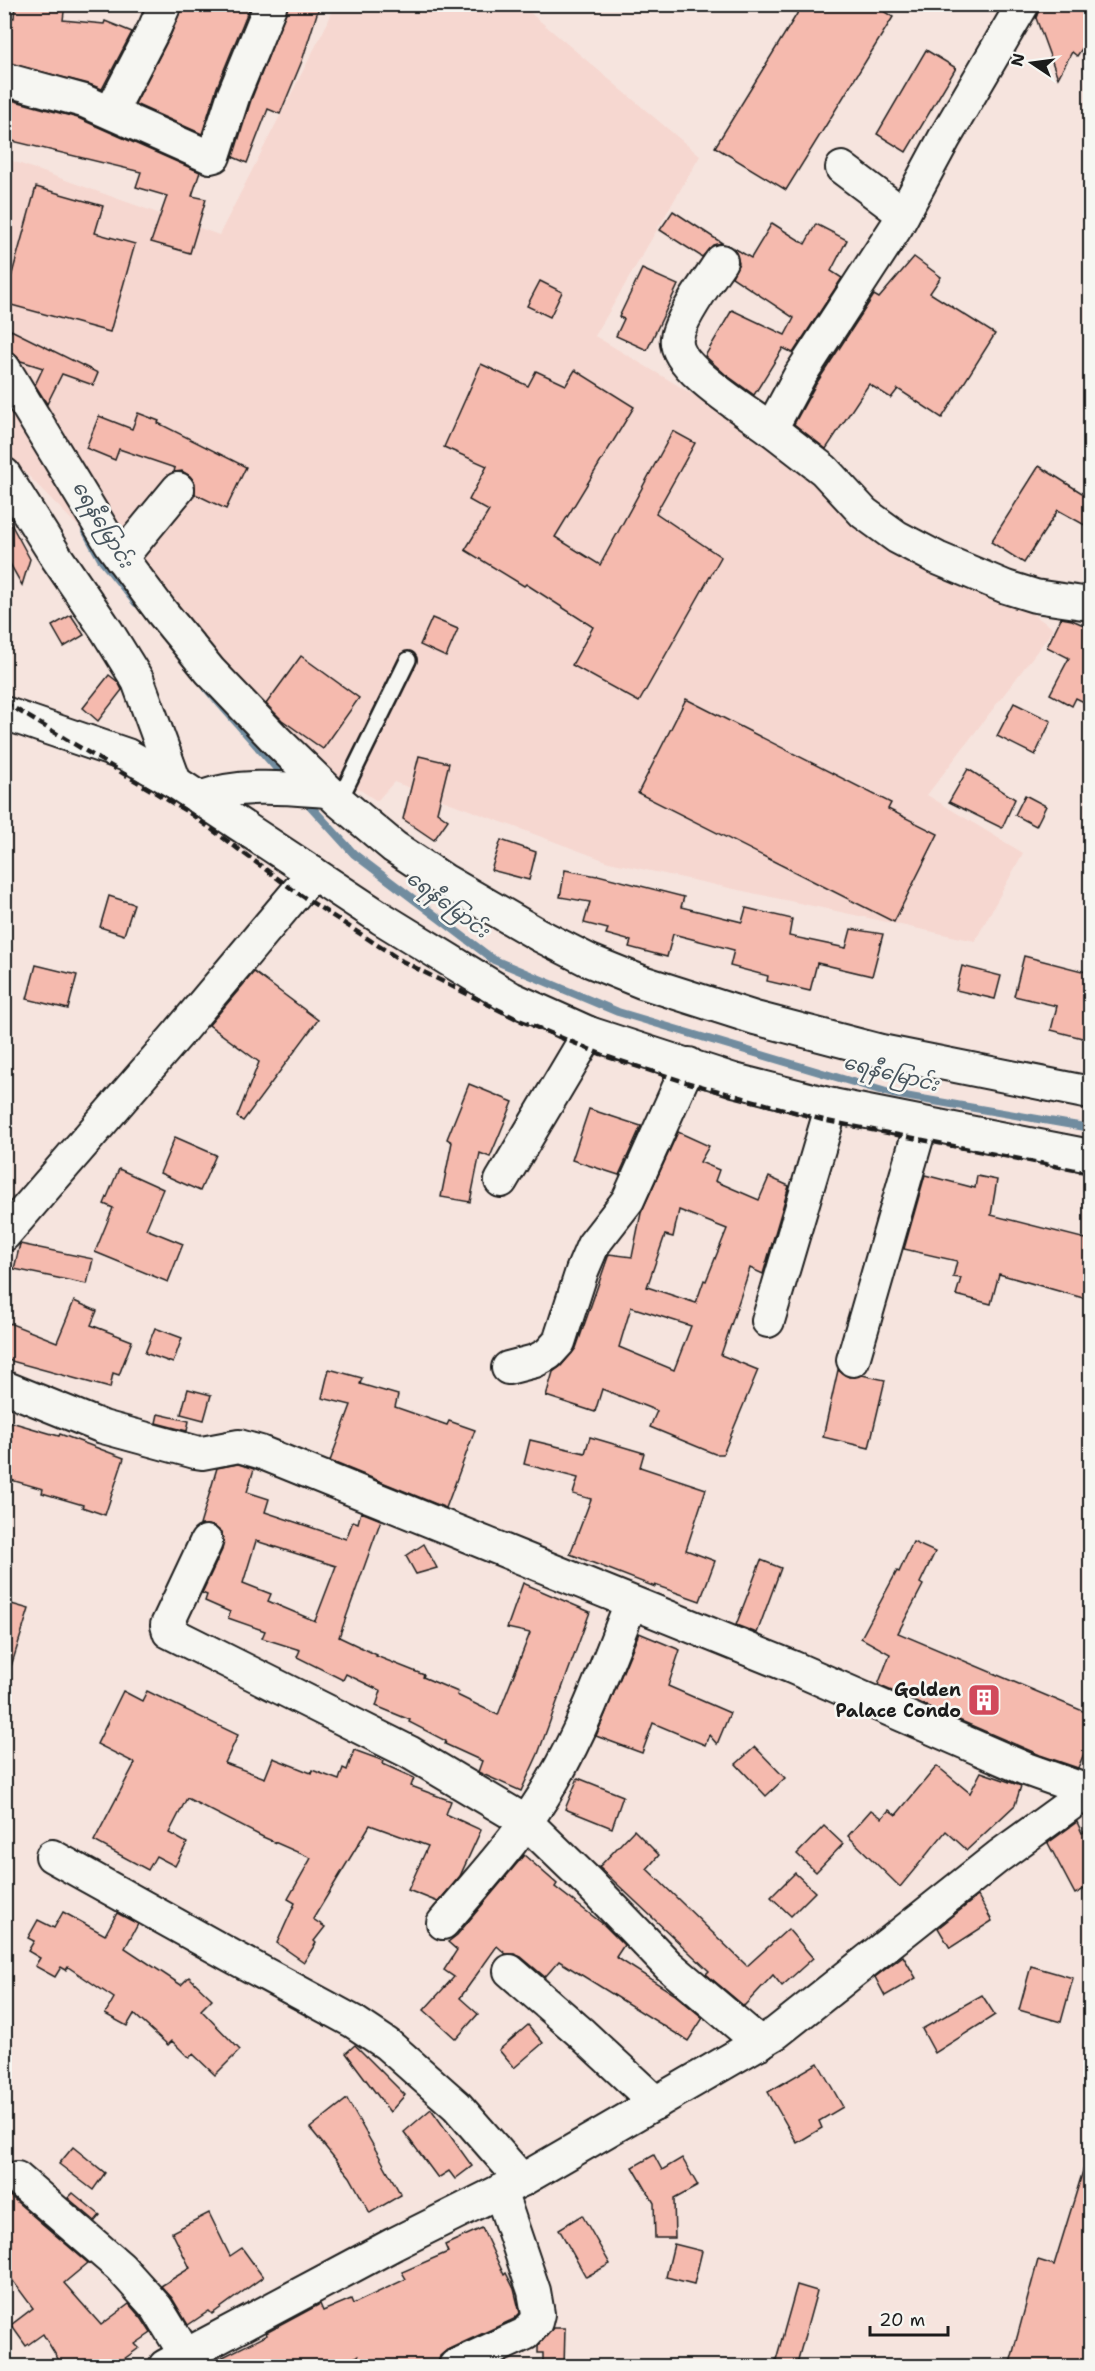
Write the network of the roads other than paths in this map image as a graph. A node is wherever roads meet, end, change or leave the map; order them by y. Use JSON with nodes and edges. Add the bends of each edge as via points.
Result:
{"nodes":[{"id":1,"x":165,"y":4,"type":"edge"},
{"id":2,"x":271,"y":4,"type":"edge"},
{"id":3,"x":1023,"y":4,"type":"edge"},
{"id":4,"x":4,"y":79,"type":"edge"},
{"id":5,"x":111,"y":112,"type":"junction"},
{"id":6,"x":842,"y":168,"type":"dead end"},
{"id":7,"x":903,"y":214,"type":"junction"},
{"id":8,"x":721,"y":261,"type":"dead end"},
{"id":9,"x":4,"y":368,"type":"edge"},
{"id":10,"x":771,"y":429,"type":"junction"},
{"id":11,"x":4,"y":474,"type":"edge"},
{"id":12,"x":178,"y":489,"type":"dead end"},
{"id":13,"x":121,"y":558,"type":"junction"},
{"id":14,"x":1090,"y":604,"type":"edge"},
{"id":15,"x":408,"y":660,"type":"dead end"},
{"id":16,"x":4,"y":713,"type":"edge"},
{"id":17,"x":194,"y":792,"type":"junction"},
{"id":18,"x":325,"y":794,"type":"junction"},
{"id":19,"x":313,"y":873,"type":"junction"},
{"id":20,"x":589,"y":1033,"type":"junction"},
{"id":21,"x":689,"y":1064,"type":"junction"},
{"id":22,"x":1090,"y":1093,"type":"edge"},
{"id":23,"x":832,"y":1106,"type":"junction"},
{"id":24,"x":921,"y":1124,"type":"junction"},
{"id":25,"x":1090,"y":1156,"type":"edge"},
{"id":26,"x":501,"y":1181,"type":"dead end"},
{"id":27,"x":4,"y":1235,"type":"edge"},
{"id":28,"x":768,"y":1321,"type":"dead end"},
{"id":29,"x":853,"y":1360,"type":"dead end"},
{"id":30,"x":508,"y":1368,"type":"dead end"},
{"id":31,"x":4,"y":1387,"type":"edge"},
{"id":32,"x":206,"y":1542,"type":"dead end"},
{"id":33,"x":632,"y":1603,"type":"junction"},
{"id":34,"x":1089,"y":1791,"type":"edge"},
{"id":35,"x":525,"y":1821,"type":"junction"},
{"id":36,"x":52,"y":1856,"type":"dead end"},
{"id":37,"x":443,"y":1923,"type":"dead end"},
{"id":38,"x":510,"y":1971,"type":"dead end"},
{"id":39,"x":760,"y":2043,"type":"junction"},
{"id":40,"x":656,"y":2103,"type":"junction"},
{"id":41,"x":16,"y":2178,"type":"dead end"},
{"id":42,"x":511,"y":2185,"type":"junction"},
{"id":43,"x":175,"y":2360,"type":"edge"},
{"id":44,"x":455,"y":2367,"type":"edge"}],
"edges":[{"from":1,"to":5,"type":"street"},
{"from":2,"to":5,"type":"street","via":[[234,94],[214,156],[206,156]]},
{"from":3,"to":7,"type":"street"},
{"from":4,"to":5,"type":"street","via":[[61,93]]},
{"from":6,"to":7,"type":"street"},
{"from":7,"to":10,"type":"street","via":[[800,375]]},
{"from":8,"to":10,"type":"street","via":[[680,326],[676,340],[686,364]]},
{"from":9,"to":13,"type":"street"},
{"from":10,"to":14,"type":"street","via":[[824,470],[864,513],[897,537],[1006,587],[1035,596]]},
{"from":11,"to":17,"type":"street","via":[[138,681]]},
{"from":12,"to":13,"type":"street"},
{"from":13,"to":18,"type":"street","via":[[210,671]]},
{"from":15,"to":18,"type":"lane"},
{"from":16,"to":17,"type":"street","via":[[126,755]]},
{"from":17,"to":18,"type":"street","via":[[244,789]]},
{"from":17,"to":19,"type":"street"},
{"from":18,"to":22,"type":"street","via":[[394,848],[444,880],[539,935],[642,982],[755,1018],[881,1051]]},
{"from":19,"to":20,"type":"street","via":[[511,998]]},
{"from":19,"to":27,"type":"street"},
{"from":20,"to":21,"type":"street"},
{"from":20,"to":26,"type":"street"},
{"from":21,"to":23,"type":"street"},
{"from":21,"to":30,"type":"street","via":[[628,1200],[593,1245],[559,1342],[535,1361]]},
{"from":23,"to":24,"type":"street"},
{"from":23,"to":28,"type":"street"},
{"from":24,"to":25,"type":"street"},
{"from":24,"to":29,"type":"street"},
{"from":31,"to":33,"type":"street","via":[[103,1427],[195,1452],[239,1446],[260,1452]]},
{"from":32,"to":35,"type":"street","via":[[167,1625],[169,1632],[409,1752]]},
{"from":33,"to":34,"type":"street","via":[[792,1667],[1026,1769]]},
{"from":33,"to":35,"type":"street","via":[[573,1745]]},
{"from":34,"to":39,"type":"street","via":[[999,1856]]},
{"from":35,"to":37,"type":"street"},
{"from":35,"to":39,"type":"street","via":[[668,1965]]},
{"from":36,"to":42,"type":"street","via":[[354,2022],[387,2044],[457,2106]]},
{"from":38,"to":40,"type":"street"},
{"from":39,"to":40,"type":"street"},
{"from":40,"to":42,"type":"street"},
{"from":41,"to":43,"type":"street","via":[[120,2267],[157,2308]]},
{"from":42,"to":43,"type":"street"},
{"from":42,"to":44,"type":"street","via":[[534,2291],[536,2322],[525,2334]]}]}
